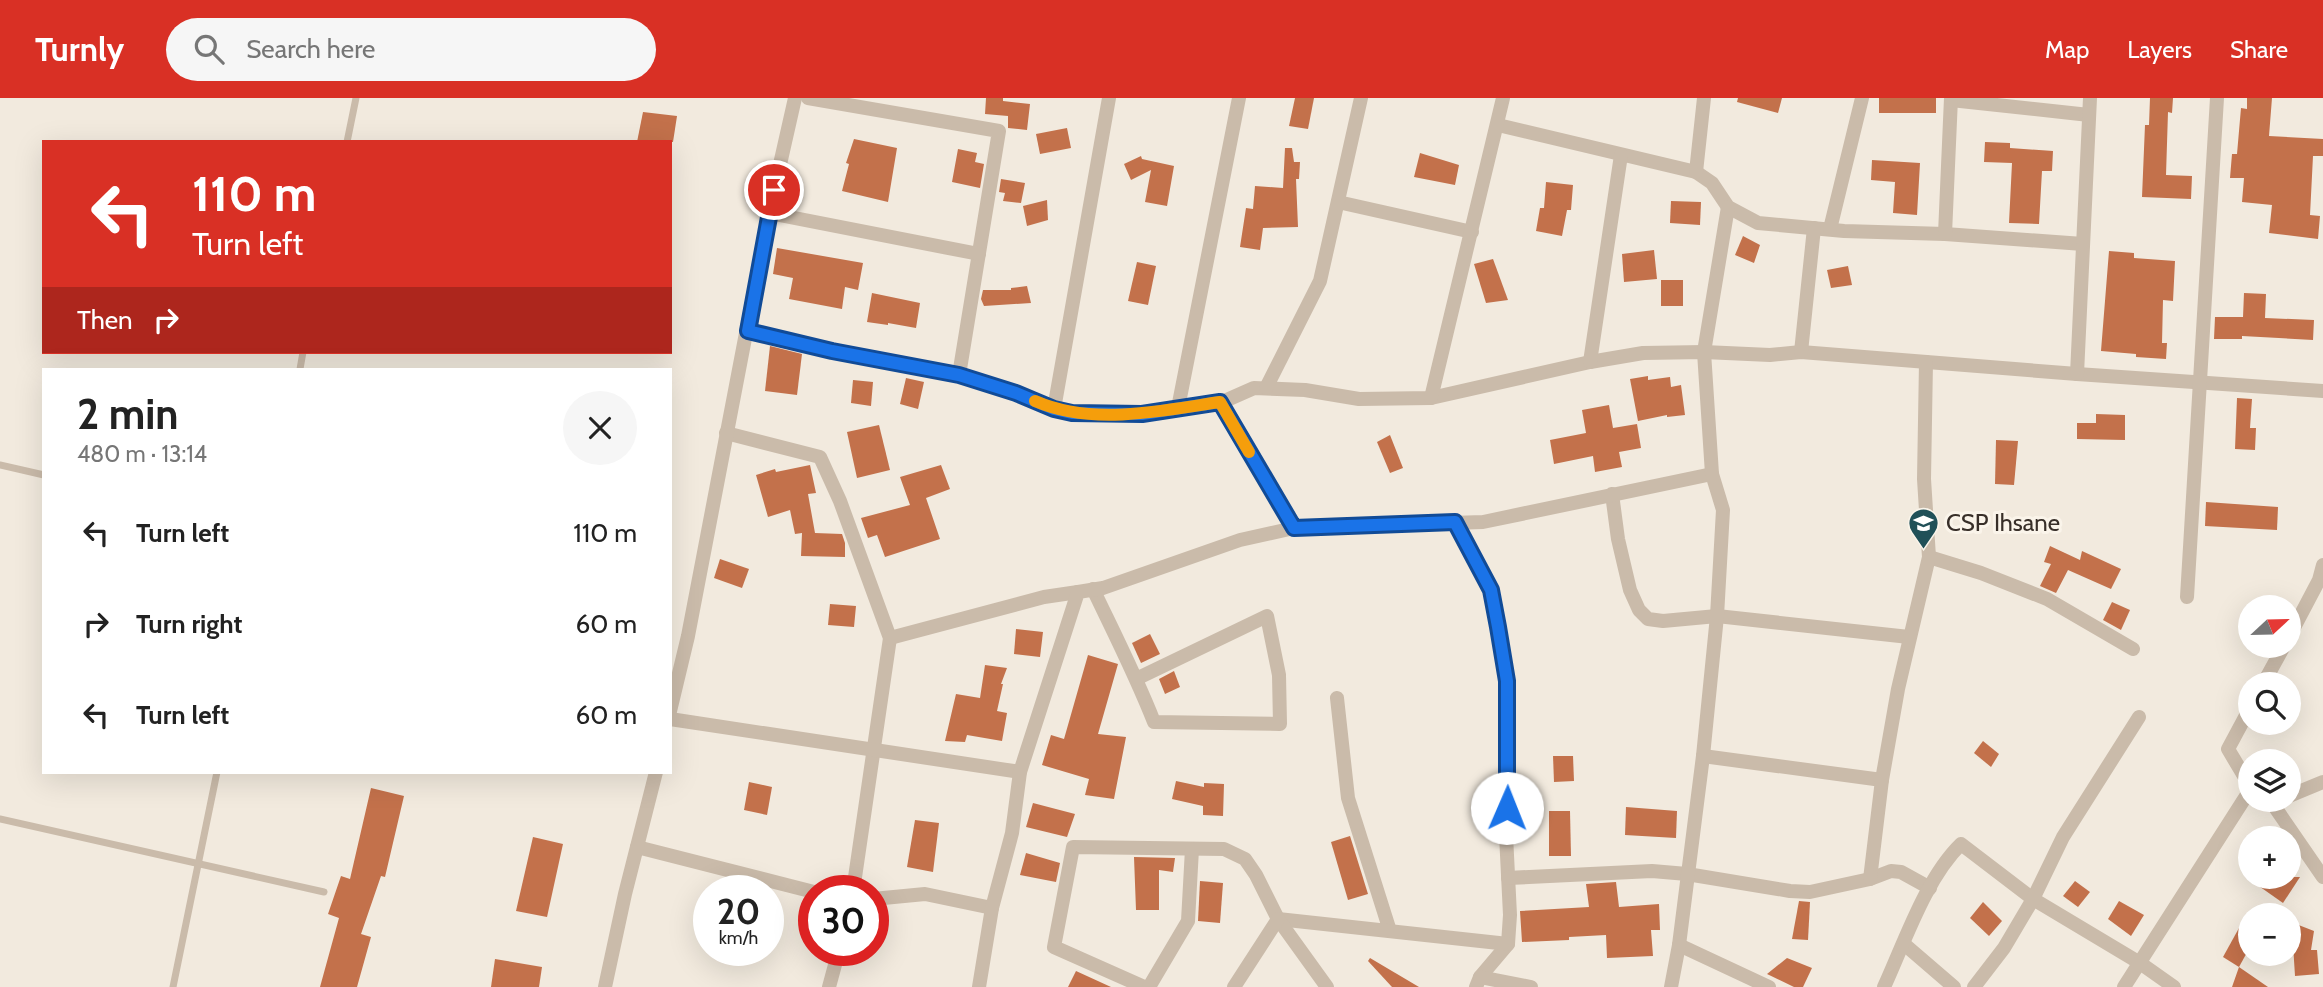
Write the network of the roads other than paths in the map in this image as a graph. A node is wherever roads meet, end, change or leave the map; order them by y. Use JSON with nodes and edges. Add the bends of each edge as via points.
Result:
{"nodes":[{"id":1,"x":356,"y":98,"type":"edge"},
{"id":2,"x":795,"y":98,"type":"edge"},
{"id":3,"x":808,"y":98,"type":"edge"},
{"id":4,"x":1109,"y":98,"type":"edge"},
{"id":5,"x":1240,"y":98,"type":"edge"},
{"id":6,"x":1361,"y":98,"type":"edge"},
{"id":7,"x":1503,"y":98,"type":"edge"},
{"id":8,"x":1704,"y":98,"type":"edge"},
{"id":9,"x":1862,"y":98,"type":"edge"},
{"id":10,"x":2090,"y":98,"type":"edge"},
{"id":11,"x":2217,"y":98,"type":"edge"},
{"id":12,"x":1951,"y":99,"type":"edge"},
{"id":13,"x":2089,"y":115,"type":"junction"},
{"id":14,"x":1498,"y":125,"type":"junction"},
{"id":15,"x":346,"y":140,"type":"edge"},
{"id":16,"x":1621,"y":156,"type":"junction"},
{"id":17,"x":1696,"y":172,"type":"junction"},
{"id":18,"x":1338,"y":202,"type":"junction"},
{"id":19,"x":1728,"y":207,"type":"junction"},
{"id":20,"x":769,"y":213,"type":"junction"},
{"id":21,"x":1814,"y":228,"type":"junction"},
{"id":22,"x":1830,"y":229,"type":"junction"},
{"id":23,"x":1472,"y":232,"type":"junction"},
{"id":24,"x":1945,"y":234,"type":"junction"},
{"id":25,"x":2083,"y":244,"type":"junction"},
{"id":26,"x":979,"y":254,"type":"junction"},
{"id":27,"x":748,"y":331,"type":"junction"},
{"id":28,"x":1704,"y":352,"type":"junction"},
{"id":29,"x":1801,"y":352,"type":"junction"},
{"id":30,"x":1590,"y":362,"type":"junction"},
{"id":31,"x":1926,"y":362,"type":"junction"},
{"id":32,"x":2077,"y":374,"type":"junction"},
{"id":33,"x":959,"y":375,"type":"junction"},
{"id":34,"x":2201,"y":383,"type":"junction"},
{"id":35,"x":1266,"y":388,"type":"junction"},
{"id":36,"x":2323,"y":391,"type":"edge"},
{"id":37,"x":1431,"y":398,"type":"junction"},
{"id":38,"x":1220,"y":402,"type":"junction"},
{"id":39,"x":1178,"y":408,"type":"junction"},
{"id":40,"x":1054,"y":409,"type":"junction"},
{"id":41,"x":726,"y":433,"type":"junction"},
{"id":42,"x":0,"y":464,"type":"edge"},
{"id":43,"x":42,"y":474,"type":"edge"},
{"id":44,"x":1712,"y":474,"type":"junction"},
{"id":45,"x":1612,"y":494,"type":"junction"},
{"id":46,"x":1455,"y":522,"type":"junction"},
{"id":47,"x":1294,"y":528,"type":"junction"},
{"id":48,"x":1929,"y":557,"type":"junction"},
{"id":49,"x":2323,"y":565,"type":"edge"},
{"id":50,"x":1086,"y":591,"type":"junction"},
{"id":51,"x":2187,"y":597,"type":"dead end"},
{"id":52,"x":2301,"y":614,"type":"edge"},
{"id":53,"x":1717,"y":616,"type":"junction"},
{"id":54,"x":1909,"y":637,"type":"junction"},
{"id":55,"x":890,"y":638,"type":"junction"},
{"id":56,"x":2133,"y":649,"type":"dead end"},
{"id":57,"x":1136,"y":678,"type":"junction"},
{"id":58,"x":1337,"y":698,"type":"dead end"},
{"id":59,"x":672,"y":703,"type":"edge"},
{"id":60,"x":2139,"y":717,"type":"dead end"},
{"id":61,"x":672,"y":719,"type":"edge"},
{"id":62,"x":2238,"y":730,"type":"edge"},
{"id":63,"x":872,"y":750,"type":"junction"},
{"id":64,"x":1703,"y":756,"type":"junction"},
{"id":65,"x":2238,"y":767,"type":"edge"},
{"id":66,"x":1020,"y":772,"type":"junction"},
{"id":67,"x":217,"y":774,"type":"edge"},
{"id":68,"x":655,"y":774,"type":"edge"},
{"id":69,"x":1882,"y":780,"type":"junction"},
{"id":70,"x":2323,"y":782,"type":"edge"},
{"id":71,"x":2301,"y":791,"type":"edge"},
{"id":72,"x":2238,"y":807,"type":"edge"},
{"id":73,"x":2282,"y":812,"type":"edge"},
{"id":74,"x":0,"y":819,"type":"edge"},
{"id":75,"x":637,"y":847,"type":"junction"},
{"id":76,"x":1192,"y":849,"type":"junction"},
{"id":77,"x":198,"y":863,"type":"junction"},
{"id":78,"x":1687,"y":874,"type":"junction"},
{"id":79,"x":855,"y":875,"type":"edge"},
{"id":80,"x":2323,"y":877,"type":"edge"},
{"id":81,"x":1508,"y":878,"type":"junction"},
{"id":82,"x":1870,"y":878,"type":"junction"},
{"id":83,"x":798,"y":888,"type":"edge"},
{"id":84,"x":1930,"y":888,"type":"junction"},
{"id":85,"x":324,"y":892,"type":"dead end"},
{"id":86,"x":889,"y":897,"type":"edge"},
{"id":87,"x":2033,"y":899,"type":"junction"},
{"id":88,"x":992,"y":908,"type":"junction"},
{"id":89,"x":1278,"y":919,"type":"junction"},
{"id":90,"x":1390,"y":931,"type":"junction"},
{"id":91,"x":1508,"y":944,"type":"junction"},
{"id":92,"x":1904,"y":944,"type":"junction"},
{"id":93,"x":1679,"y":945,"type":"junction"},
{"id":94,"x":2140,"y":963,"type":"junction"},
{"id":95,"x":835,"y":966,"type":"edge"},
{"id":96,"x":1478,"y":982,"type":"edge"},
{"id":97,"x":173,"y":987,"type":"edge"},
{"id":98,"x":605,"y":987,"type":"edge"},
{"id":99,"x":829,"y":987,"type":"edge"},
{"id":100,"x":979,"y":987,"type":"edge"},
{"id":101,"x":1146,"y":987,"type":"edge"},
{"id":102,"x":1234,"y":987,"type":"edge"},
{"id":103,"x":1327,"y":987,"type":"edge"},
{"id":104,"x":1531,"y":987,"type":"edge"},
{"id":105,"x":1671,"y":987,"type":"edge"},
{"id":106,"x":1769,"y":987,"type":"edge"},
{"id":107,"x":1884,"y":987,"type":"edge"},
{"id":108,"x":1954,"y":987,"type":"edge"},
{"id":109,"x":1974,"y":987,"type":"edge"},
{"id":110,"x":2124,"y":987,"type":"edge"},
{"id":111,"x":2174,"y":987,"type":"edge"}],
"edges":[{"from":1,"to":15,"type":"lane"},
{"from":2,"to":20,"type":"street"},
{"from":3,"to":26,"type":"street","via":[[999,131]]},
{"from":4,"to":40,"type":"street"},
{"from":5,"to":39,"type":"street"},
{"from":6,"to":18,"type":"street"},
{"from":7,"to":14,"type":"street"},
{"from":8,"to":17,"type":"street"},
{"from":9,"to":22,"type":"street"},
{"from":10,"to":13,"type":"street"},
{"from":11,"to":34,"type":"street"},
{"from":12,"to":13,"type":"street"},
{"from":12,"to":24,"type":"street"},
{"from":13,"to":25,"type":"street"},
{"from":14,"to":16,"type":"street"},
{"from":14,"to":23,"type":"street"},
{"from":16,"to":17,"type":"street"},
{"from":16,"to":30,"type":"street"},
{"from":17,"to":19,"type":"street","via":[[1712,183]]},
{"from":18,"to":23,"type":"street"},
{"from":18,"to":35,"type":"street","via":[[1320,281]]},
{"from":19,"to":21,"type":"street","via":[[1758,223]]},
{"from":19,"to":28,"type":"street"},
{"from":20,"to":26,"type":"street"},
{"from":20,"to":27,"type":"street"},
{"from":21,"to":22,"type":"street"},
{"from":21,"to":29,"type":"street"},
{"from":22,"to":24,"type":"street"},
{"from":23,"to":37,"type":"street"},
{"from":24,"to":25,"type":"street"},
{"from":25,"to":32,"type":"street"},
{"from":26,"to":33,"type":"street"},
{"from":27,"to":33,"type":"street"},
{"from":27,"to":41,"type":"street"},
{"from":28,"to":29,"type":"street"},
{"from":28,"to":30,"type":"street","via":[[1643,353]]},
{"from":28,"to":44,"type":"street"},
{"from":29,"to":31,"type":"street"},
{"from":30,"to":37,"type":"street"},
{"from":31,"to":32,"type":"street"},
{"from":31,"to":48,"type":"street","via":[[1924,479]]},
{"from":32,"to":34,"type":"street"},
{"from":33,"to":40,"type":"street"},
{"from":34,"to":36,"type":"street"},
{"from":34,"to":51,"type":"street"},
{"from":35,"to":37,"type":"street","via":[[1359,399]]},
{"from":35,"to":38,"type":"street","via":[[1254,387]]},
{"from":38,"to":39,"type":"street"},
{"from":38,"to":47,"type":"street"},
{"from":39,"to":40,"type":"street","via":[[1142,414]]},
{"from":41,"to":55,"type":"street","via":[[820,457]]},
{"from":41,"to":59,"type":"street"},
{"from":42,"to":43,"type":"lane"},
{"from":44,"to":45,"type":"street"},
{"from":44,"to":53,"type":"street","via":[[1723,510]]},
{"from":45,"to":46,"type":"street","via":[[1483,522]]},
{"from":45,"to":53,"type":"street","via":[[1618,539],[1639,610],[1648,619],[1663,621]]},
{"from":46,"to":47,"type":"street"},
{"from":46,"to":81,"type":"street","via":[[1491,590],[1507,681]]},
{"from":47,"to":50,"type":"street","via":[[1240,540]]},
{"from":48,"to":54,"type":"street"},
{"from":48,"to":56,"type":"street","via":[[2047,599]]},
{"from":49,"to":52,"type":"street"},
{"from":50,"to":55,"type":"street","via":[[1044,597]]},
{"from":50,"to":57,"type":"street"},
{"from":50,"to":66,"type":"street"},
{"from":53,"to":54,"type":"street"},
{"from":53,"to":64,"type":"street"},
{"from":54,"to":69,"type":"street"},
{"from":55,"to":63,"type":"street"},
{"from":57,"to":57,"type":"street","via":[[1154,722],[1280,724],[1279,675],[1267,617]]},
{"from":58,"to":90,"type":"street","via":[[1348,798]]},
{"from":60,"to":87,"type":"street","via":[[2063,837]]},
{"from":61,"to":63,"type":"street"},
{"from":62,"to":65,"type":"street","via":[[2228,749]]},
{"from":63,"to":66,"type":"street"},
{"from":63,"to":79,"type":"street"},
{"from":64,"to":69,"type":"street"},
{"from":64,"to":78,"type":"street"},
{"from":66,"to":88,"type":"street","via":[[1012,833]]},
{"from":67,"to":77,"type":"lane"},
{"from":68,"to":75,"type":"street"},
{"from":69,"to":82,"type":"street"},
{"from":70,"to":71,"type":"street"},
{"from":72,"to":94,"type":"street"},
{"from":73,"to":80,"type":"street"},
{"from":74,"to":77,"type":"lane"},
{"from":75,"to":83,"type":"street"},
{"from":75,"to":98,"type":"street"},
{"from":76,"to":89,"type":"street","via":[[1224,849],[1245,859]]},
{"from":76,"to":101,"type":"street","via":[[1188,921]]},
{"from":76,"to":101,"type":"street","via":[[1073,847],[1054,947]]},
{"from":77,"to":85,"type":"lane"},
{"from":77,"to":97,"type":"lane"},
{"from":78,"to":81,"type":"street","via":[[1652,871]]},
{"from":78,"to":82,"type":"street","via":[[1790,891],[1828,889]]},
{"from":78,"to":93,"type":"street"},
{"from":81,"to":91,"type":"street"},
{"from":82,"to":84,"type":"street","via":[[1901,872]]},
{"from":84,"to":87,"type":"street","via":[[1961,844]]},
{"from":84,"to":92,"type":"street"},
{"from":86,"to":88,"type":"street","via":[[925,894]]},
{"from":87,"to":94,"type":"street"},
{"from":87,"to":109,"type":"street"},
{"from":88,"to":100,"type":"street"},
{"from":89,"to":90,"type":"street"},
{"from":89,"to":102,"type":"street"},
{"from":89,"to":103,"type":"street"},
{"from":90,"to":91,"type":"street"},
{"from":91,"to":96,"type":"street"},
{"from":92,"to":107,"type":"street"},
{"from":92,"to":108,"type":"street"},
{"from":93,"to":105,"type":"street"},
{"from":93,"to":106,"type":"street"},
{"from":94,"to":110,"type":"street"},
{"from":94,"to":111,"type":"street"},
{"from":95,"to":99,"type":"street"},
{"from":96,"to":104,"type":"street"}]}
